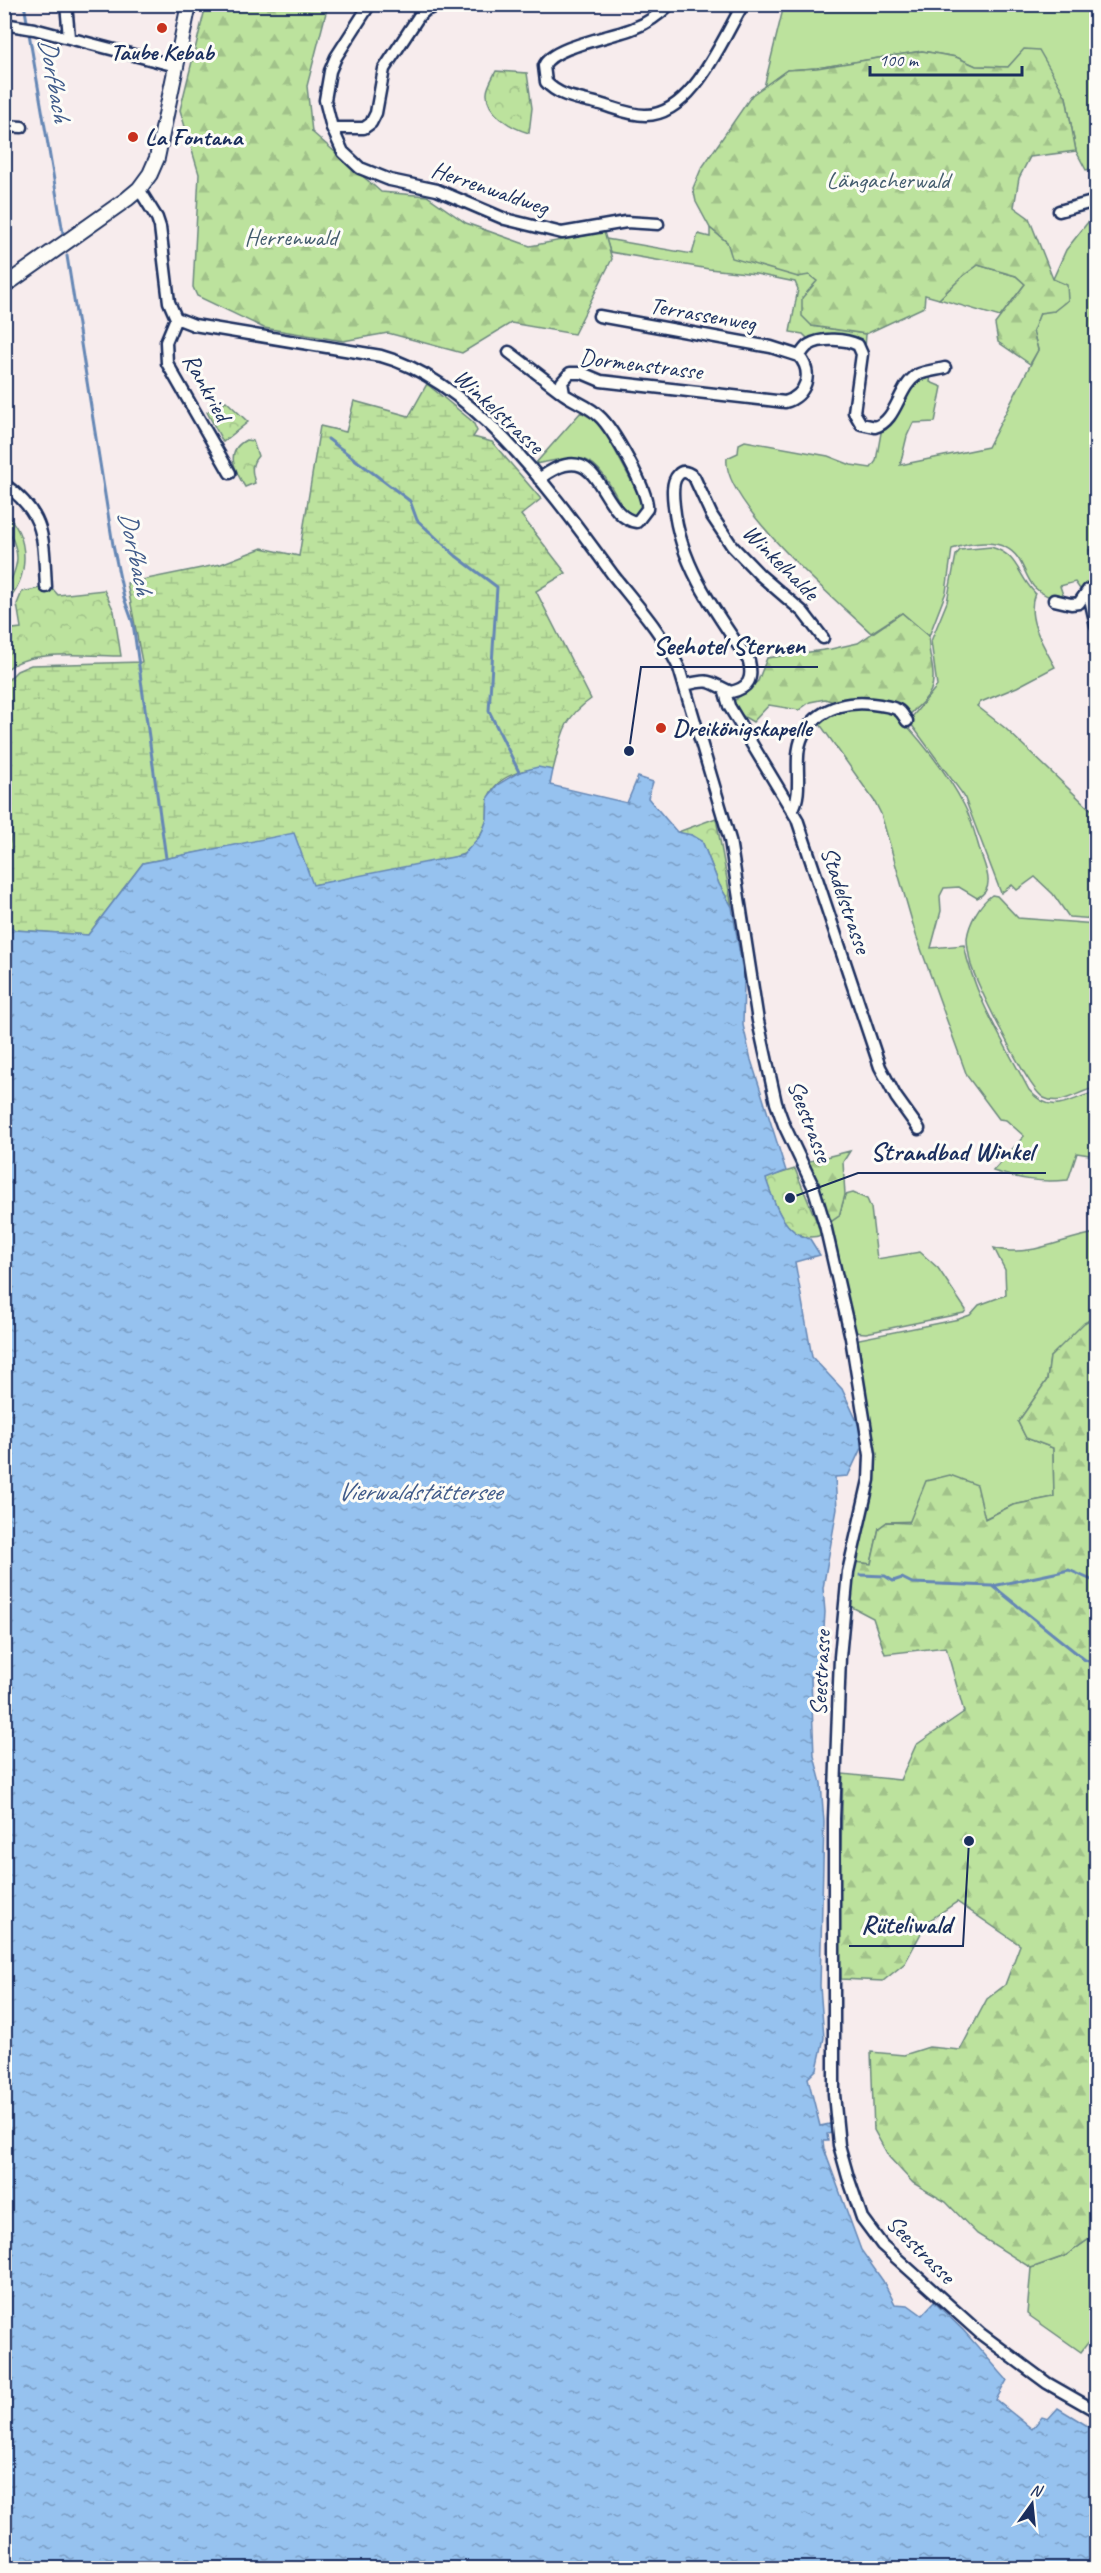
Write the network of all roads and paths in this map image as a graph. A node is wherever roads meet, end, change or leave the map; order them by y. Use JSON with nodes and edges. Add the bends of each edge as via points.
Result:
{"nodes":[{"id":1,"x":66,"y":4,"type":"edge"},
{"id":2,"x":189,"y":4,"type":"edge"},
{"id":3,"x":370,"y":4,"type":"edge"},
{"id":4,"x":440,"y":4,"type":"edge"},
{"id":5,"x":670,"y":4,"type":"edge"},
{"id":6,"x":741,"y":8,"type":"dead end"},
{"id":7,"x":4,"y":24,"type":"edge"},
{"id":8,"x":69,"y":38,"type":"junction"},
{"id":9,"x":176,"y":66,"type":"junction"},
{"id":10,"x":4,"y":126,"type":"edge"},
{"id":11,"x":22,"y":127,"type":"dead end"},
{"id":12,"x":332,"y":128,"type":"junction"},
{"id":13,"x":139,"y":189,"type":"junction"},
{"id":14,"x":1096,"y":201,"type":"edge"},
{"id":15,"x":1059,"y":211,"type":"dead end"},
{"id":16,"x":658,"y":224,"type":"dead end"},
{"id":17,"x":4,"y":286,"type":"edge"},
{"id":18,"x":599,"y":316,"type":"dead end"},
{"id":19,"x":176,"y":318,"type":"junction"},
{"id":20,"x":509,"y":352,"type":"dead end"},
{"id":21,"x":799,"y":356,"type":"junction"},
{"id":22,"x":945,"y":368,"type":"dead end"},
{"id":23,"x":564,"y":394,"type":"junction"},
{"id":24,"x":230,"y":473,"type":"dead end"},
{"id":25,"x":539,"y":479,"type":"junction"},
{"id":26,"x":4,"y":484,"type":"edge"},
{"id":27,"x":46,"y":587,"type":"dead end"},
{"id":28,"x":1092,"y":587,"type":"edge"},
{"id":29,"x":1054,"y":600,"type":"dead end"},
{"id":30,"x":1096,"y":625,"type":"edge"},
{"id":31,"x":823,"y":638,"type":"dead end"},
{"id":32,"x":685,"y":685,"type":"junction"},
{"id":33,"x":724,"y":688,"type":"junction"},
{"id":34,"x":907,"y":721,"type":"dead end"},
{"id":35,"x":792,"y":811,"type":"junction"},
{"id":36,"x":919,"y":1129,"type":"dead end"},
{"id":37,"x":1096,"y":2411,"type":"edge"}],
"edges":[{"from":1,"to":8,"type":"street"},
{"from":2,"to":9,"type":"main road"},
{"from":3,"to":12,"type":"street","name":"Herrenwaldweg","via":[[330,71],[325,100]]},
{"from":4,"to":12,"type":"street","via":[[419,16],[384,69],[376,113],[370,123],[364,128]]},
{"from":5,"to":6,"type":"street","via":[[651,21],[551,57],[544,66],[546,82],[561,94],[642,115],[662,112],[690,92]]},
{"from":7,"to":8,"type":"street"},
{"from":8,"to":9,"type":"street"},
{"from":9,"to":13,"type":"main road","via":[[157,158]]},
{"from":10,"to":11,"type":"street"},
{"from":12,"to":16,"type":"street","name":"Herrenwaldweg","via":[[344,152],[360,168],[437,190],[505,219],[561,233],[626,222]]},
{"from":13,"to":17,"type":"main road"},
{"from":13,"to":19,"type":"street","via":[[158,218],[169,302]]},
{"from":14,"to":15,"type":"street"},
{"from":18,"to":21,"type":"street","name":"Terrassenweg","via":[[771,347]]},
{"from":19,"to":24,"type":"street","name":"Rankried","via":[[166,342],[167,363]]},
{"from":19,"to":25,"type":"street","name":"Winkelstrasse","via":[[194,325],[368,353],[410,365],[459,397]]},
{"from":20,"to":23,"type":"street"},
{"from":21,"to":22,"type":"street","via":[[809,344],[824,341],[858,345],[862,354],[854,412],[867,426],[886,420],[912,379]]},
{"from":21,"to":23,"type":"street","name":"Dormenstrasse","via":[[806,366],[806,383],[800,394],[785,402],[601,381],[576,372],[565,377]]},
{"from":23,"to":25,"type":"street","name":"Dormenstrasse","via":[[607,424],[646,496],[647,509],[637,522],[621,516],[594,475],[580,466],[554,469]]},
{"from":25,"to":32,"type":"street","name":"Winkelstrasse","via":[[672,653]]},
{"from":26,"to":27,"type":"street","via":[[22,496],[36,515],[41,529]]},
{"from":28,"to":29,"type":"street","via":[[1079,603]]},
{"from":28,"to":30,"type":"street"},
{"from":31,"to":33,"type":"street","name":"Winkelhalde","via":[[803,612],[732,546],[712,516],[694,477],[682,472],[674,481],[672,495],[680,542],[704,595],[749,661],[752,673],[744,688],[731,692]]},
{"from":32,"to":33,"type":"street","name":"Winkelhalde","via":[[706,680]]},
{"from":32,"to":37,"type":"street","name":"Seestrasse","via":[[730,840],[758,1021],[774,1093],[825,1225],[870,1455],[869,1480],[848,1572],[840,1657],[834,1820],[834,2094],[839,2145],[862,2218],[882,2245],[981,2334],[1047,2383]]},
{"from":33,"to":35,"type":"street","name":"Stadelstrasse","via":[[729,706]]},
{"from":34,"to":35,"type":"street","via":[[899,710],[857,702],[841,704],[816,719],[804,732],[799,749],[798,800]]},
{"from":35,"to":36,"type":"street","name":"Stadelstrasse","via":[[880,1067]]}]}
